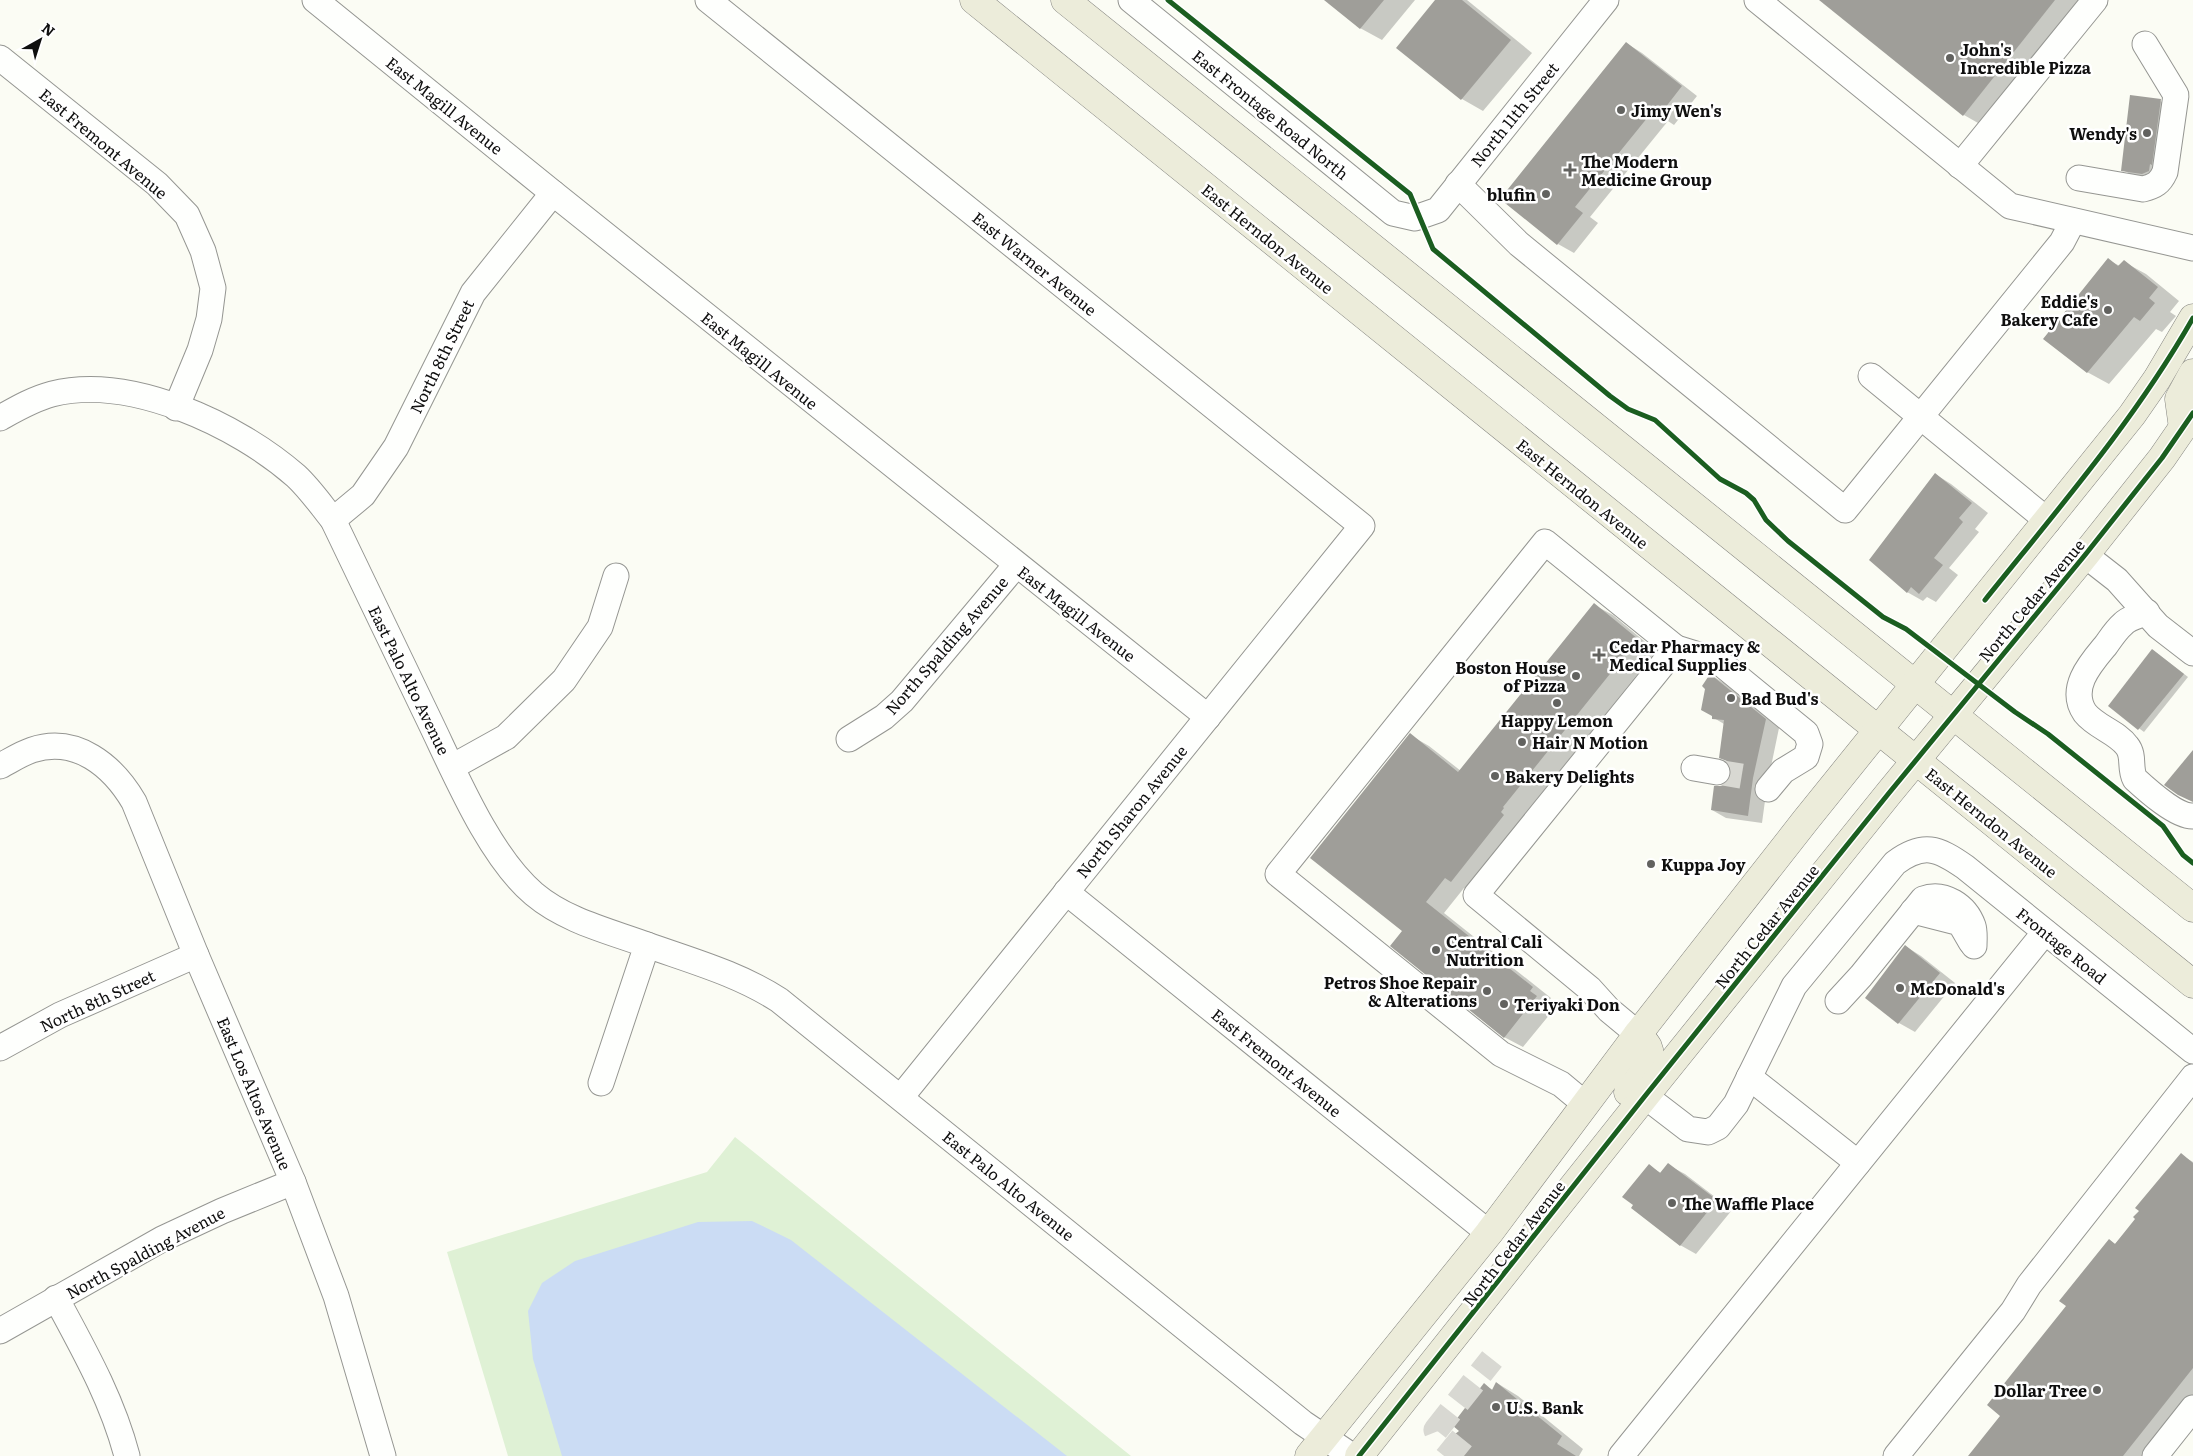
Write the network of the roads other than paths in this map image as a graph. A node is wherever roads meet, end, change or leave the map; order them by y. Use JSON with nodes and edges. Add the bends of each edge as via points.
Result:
{"nodes":[{"id":1,"x":315,"y":0,"type":"edge"},
{"id":2,"x":708,"y":0,"type":"edge"},
{"id":3,"x":974,"y":0,"type":"edge"},
{"id":4,"x":1065,"y":0,"type":"edge"},
{"id":5,"x":1131,"y":0,"type":"edge"},
{"id":6,"x":1606,"y":0,"type":"edge"},
{"id":7,"x":1757,"y":0,"type":"edge"},
{"id":8,"x":2095,"y":0,"type":"edge"},
{"id":9,"x":2145,"y":44,"type":"dead end"},
{"id":10,"x":0,"y":58,"type":"edge"},
{"id":11,"x":1960,"y":166,"type":"junction"},
{"id":12,"x":2078,"y":178,"type":"dead end"},
{"id":13,"x":1458,"y":184,"type":"junction"},
{"id":14,"x":553,"y":193,"type":"junction"},
{"id":15,"x":1415,"y":218,"type":"joint"},
{"id":16,"x":2073,"y":221,"type":"junction"},
{"id":17,"x":2193,"y":248,"type":"edge"},
{"id":18,"x":2193,"y":318,"type":"edge"},
{"id":19,"x":2193,"y":372,"type":"edge"},
{"id":20,"x":1871,"y":376,"type":"dead end"},
{"id":21,"x":176,"y":408,"type":"junction"},
{"id":22,"x":0,"y":417,"type":"edge"},
{"id":23,"x":1920,"y":417,"type":"junction"},
{"id":24,"x":2190,"y":425,"type":"edge"},
{"id":25,"x":333,"y":520,"type":"junction"},
{"id":26,"x":2048,"y":521,"type":"junction"},
{"id":27,"x":1362,"y":526,"type":"joint"},
{"id":28,"x":2085,"y":555,"type":"junction"},
{"id":29,"x":1016,"y":565,"type":"junction"},
{"id":30,"x":616,"y":576,"type":"dead end"},
{"id":31,"x":2146,"y":612,"type":"junction"},
{"id":32,"x":1676,"y":648,"type":"junction"},
{"id":33,"x":2193,"y":653,"type":"edge"},
{"id":34,"x":1915,"y":685,"type":"junction"},
{"id":35,"x":1953,"y":714,"type":"junction"},
{"id":36,"x":1208,"y":716,"type":"junction"},
{"id":37,"x":1878,"y":730,"type":"junction"},
{"id":38,"x":849,"y":740,"type":"dead end"},
{"id":39,"x":1915,"y":760,"type":"junction"},
{"id":40,"x":0,"y":766,"type":"edge"},
{"id":41,"x":452,"y":767,"type":"junction"},
{"id":42,"x":1768,"y":789,"type":"dead end"},
{"id":43,"x":2193,"y":816,"type":"edge"},
{"id":44,"x":1066,"y":892,"type":"junction"},
{"id":45,"x":2193,"y":908,"type":"edge"},
{"id":46,"x":2045,"y":932,"type":"junction"},
{"id":47,"x":647,"y":945,"type":"junction"},
{"id":48,"x":1974,"y":946,"type":"dead end"},
{"id":49,"x":196,"y":955,"type":"junction"},
{"id":50,"x":2193,"y":984,"type":"edge"},
{"id":51,"x":1838,"y":1001,"type":"dead end"},
{"id":52,"x":1638,"y":1034,"type":"junction"},
{"id":53,"x":0,"y":1048,"type":"edge"},
{"id":54,"x":2193,"y":1051,"type":"edge"},
{"id":55,"x":1749,"y":1077,"type":"junction"},
{"id":56,"x":2193,"y":1077,"type":"edge"},
{"id":57,"x":601,"y":1083,"type":"dead end"},
{"id":58,"x":1644,"y":1096,"type":"junction"},
{"id":59,"x":901,"y":1097,"type":"junction"},
{"id":60,"x":1585,"y":1104,"type":"junction"},
{"id":61,"x":1858,"y":1163,"type":"junction"},
{"id":62,"x":293,"y":1182,"type":"junction"},
{"id":63,"x":1489,"y":1233,"type":"junction"},
{"id":64,"x":1515,"y":1261,"type":"junction"},
{"id":65,"x":56,"y":1298,"type":"junction"},
{"id":66,"x":0,"y":1331,"type":"edge"},
{"id":67,"x":2193,"y":1408,"type":"edge"},
{"id":68,"x":1316,"y":1447,"type":"edge"},
{"id":69,"x":127,"y":1456,"type":"edge"},
{"id":70,"x":382,"y":1456,"type":"edge"},
{"id":71,"x":1352,"y":1456,"type":"edge"},
{"id":72,"x":1359,"y":1456,"type":"edge"},
{"id":73,"x":1621,"y":1456,"type":"edge"},
{"id":74,"x":1896,"y":1456,"type":"edge"},
{"id":75,"x":2155,"y":1456,"type":"edge"}],
"edges":[{"from":1,"to":14,"type":"street","name":"East Magill Avenue"},
{"from":2,"to":27,"type":"street","name":"East Warner Avenue"},
{"from":3,"to":37,"type":"main road","name":"East Herndon Avenue"},
{"from":4,"to":34,"type":"main road"},
{"from":5,"to":15,"type":"street","name":"East Frontage Road North","via":[[1393,213]]},
{"from":6,"to":13,"type":"street","name":"North 11th Street"},
{"from":7,"to":11,"type":"street"},
{"from":8,"to":11,"type":"street"},
{"from":9,"to":12,"type":"street","via":[[2176,95],[2165,172],[2160,182],[2143,188]]},
{"from":10,"to":21,"type":"street","name":"East Fremont Avenue","via":[[157,184],[187,215],[203,251],[212,288],[203,342]]},
{"from":11,"to":16,"type":"street","via":[[2010,206]]},
{"from":13,"to":15,"type":"street","name":"North 11th Street","via":[[1438,210]]},
{"from":13,"to":23,"type":"street","via":[[1519,244],[1845,510]]},
{"from":14,"to":25,"type":"street","name":"North 8th Street","via":[[473,293],[382,470],[363,494]]},
{"from":14,"to":29,"type":"street","name":"East Magill Avenue"},
{"from":16,"to":17,"type":"street"},
{"from":16,"to":23,"type":"street","via":[[2062,242]]},
{"from":18,"to":26,"type":"main road","name":"North Cedar Avenue","via":[[2132,415]]},
{"from":19,"to":24,"type":"main road","via":[[2179,399]]},
{"from":20,"to":23,"type":"street"},
{"from":21,"to":22,"type":"street","name":"East Palo Alto Avenue","via":[[126,392],[76,390],[52,394]]},
{"from":21,"to":25,"type":"street","name":"East Palo Alto Avenue","via":[[246,439],[274,458],[297,478]]},
{"from":23,"to":26,"type":"street"},
{"from":24,"to":28,"type":"main road","name":"North Cedar Avenue"},
{"from":25,"to":41,"type":"street","name":"East Palo Alto Avenue"},
{"from":26,"to":34,"type":"main road","name":"North Cedar Avenue"},
{"from":27,"to":36,"type":"street","name":"North Sharon Avenue"},
{"from":28,"to":31,"type":"street","via":[[2117,580]]},
{"from":28,"to":35,"type":"main road","name":"North Cedar Avenue"},
{"from":29,"to":36,"type":"street","name":"East Magill Avenue"},
{"from":29,"to":38,"type":"street","name":"North Spalding Avenue","via":[[902,701]]},
{"from":30,"to":41,"type":"street","via":[[600,627],[564,680],[506,737]]},
{"from":31,"to":33,"type":"street","via":[[2158,626]]},
{"from":31,"to":43,"type":"street","via":[[2124,622],[2088,668],[2082,678],[2081,704],[2086,714],[2127,745],[2132,754],[2135,779],[2176,812]]},
{"from":32,"to":42,"type":"street","via":[[1718,661],[1806,733],[1810,744],[1806,757],[1783,771]]},
{"from":32,"to":52,"type":"street","via":[[1476,895],[1590,989]]},
{"from":32,"to":60,"type":"street","via":[[1545,542],[1278,874],[1501,1054],[1561,1084]]},
{"from":34,"to":35,"type":"main road"},
{"from":34,"to":37,"type":"main road","name":"North Cedar Avenue"},
{"from":35,"to":39,"type":"main road","name":"North Cedar Avenue"},
{"from":35,"to":45,"type":"main road"},
{"from":36,"to":44,"type":"street","name":"North Sharon Avenue"},
{"from":37,"to":39,"type":"main road","name":"East Herndon Avenue"},
{"from":37,"to":52,"type":"main road","name":"North Cedar Avenue"},
{"from":39,"to":50,"type":"main road","name":"East Herndon Avenue"},
{"from":39,"to":58,"type":"main road","name":"North Cedar Avenue"},
{"from":40,"to":49,"type":"street","name":"East Los Altos Avenue","via":[[32,750],[48,747],[85,753],[113,772],[134,802]]},
{"from":41,"to":47,"type":"street","name":"East Palo Alto Avenue","via":[[496,850],[534,894],[584,923]]},
{"from":44,"to":59,"type":"street","name":"North Sharon Avenue"},
{"from":44,"to":63,"type":"street","name":"East Fremont Avenue"},
{"from":46,"to":54,"type":"street","name":"Frontage Road"},
{"from":46,"to":55,"type":"street","name":"Frontage Road","via":[[1946,854],[1926,849],[1909,852],[1895,863],[1794,986]]},
{"from":46,"to":61,"type":"street"},
{"from":47,"to":57,"type":"street"},
{"from":47,"to":59,"type":"street","name":"East Palo Alto Avenue","via":[[735,976],[759,988],[779,1000]]},
{"from":48,"to":51,"type":"street","via":[[1974,928],[1961,907],[1941,898],[1931,896],[1922,899]]},
{"from":49,"to":53,"type":"street","name":"North 8th Street","via":[[60,1015]]},
{"from":49,"to":62,"type":"street","name":"East Los Altos Avenue"},
{"from":52,"to":60,"type":"main road","name":"North Cedar Avenue"},
{"from":52,"to":64,"type":"main road","via":[[1648,1048],[1649,1062],[1554,1185]]},
{"from":55,"to":58,"type":"street","via":[[1729,1115],[1708,1132],[1680,1125]]},
{"from":55,"to":61,"type":"street"},
{"from":56,"to":74,"type":"street","via":[[2028,1285],[2013,1311]]},
{"from":58,"to":64,"type":"main road","name":"North Cedar Avenue"},
{"from":59,"to":68,"type":"street","name":"East Palo Alto Avenue","via":[[1303,1423]]},
{"from":60,"to":63,"type":"main road","name":"North Cedar Avenue"},
{"from":61,"to":73,"type":"street"},
{"from":62,"to":65,"type":"street","name":"North Spalding Avenue","via":[[162,1239]]},
{"from":62,"to":70,"type":"street","name":"East Los Altos Avenue","via":[[336,1296]]},
{"from":63,"to":68,"type":"main road","name":"North Cedar Avenue"},
{"from":64,"to":72,"type":"main road","name":"North Cedar Avenue"},
{"from":65,"to":66,"type":"street","name":"North Spalding Avenue"},
{"from":65,"to":69,"type":"street","via":[[97,1374]]},
{"from":67,"to":75,"type":"street"},
{"from":68,"to":71,"type":"street","name":"East Palo Alto Avenue"}]}
